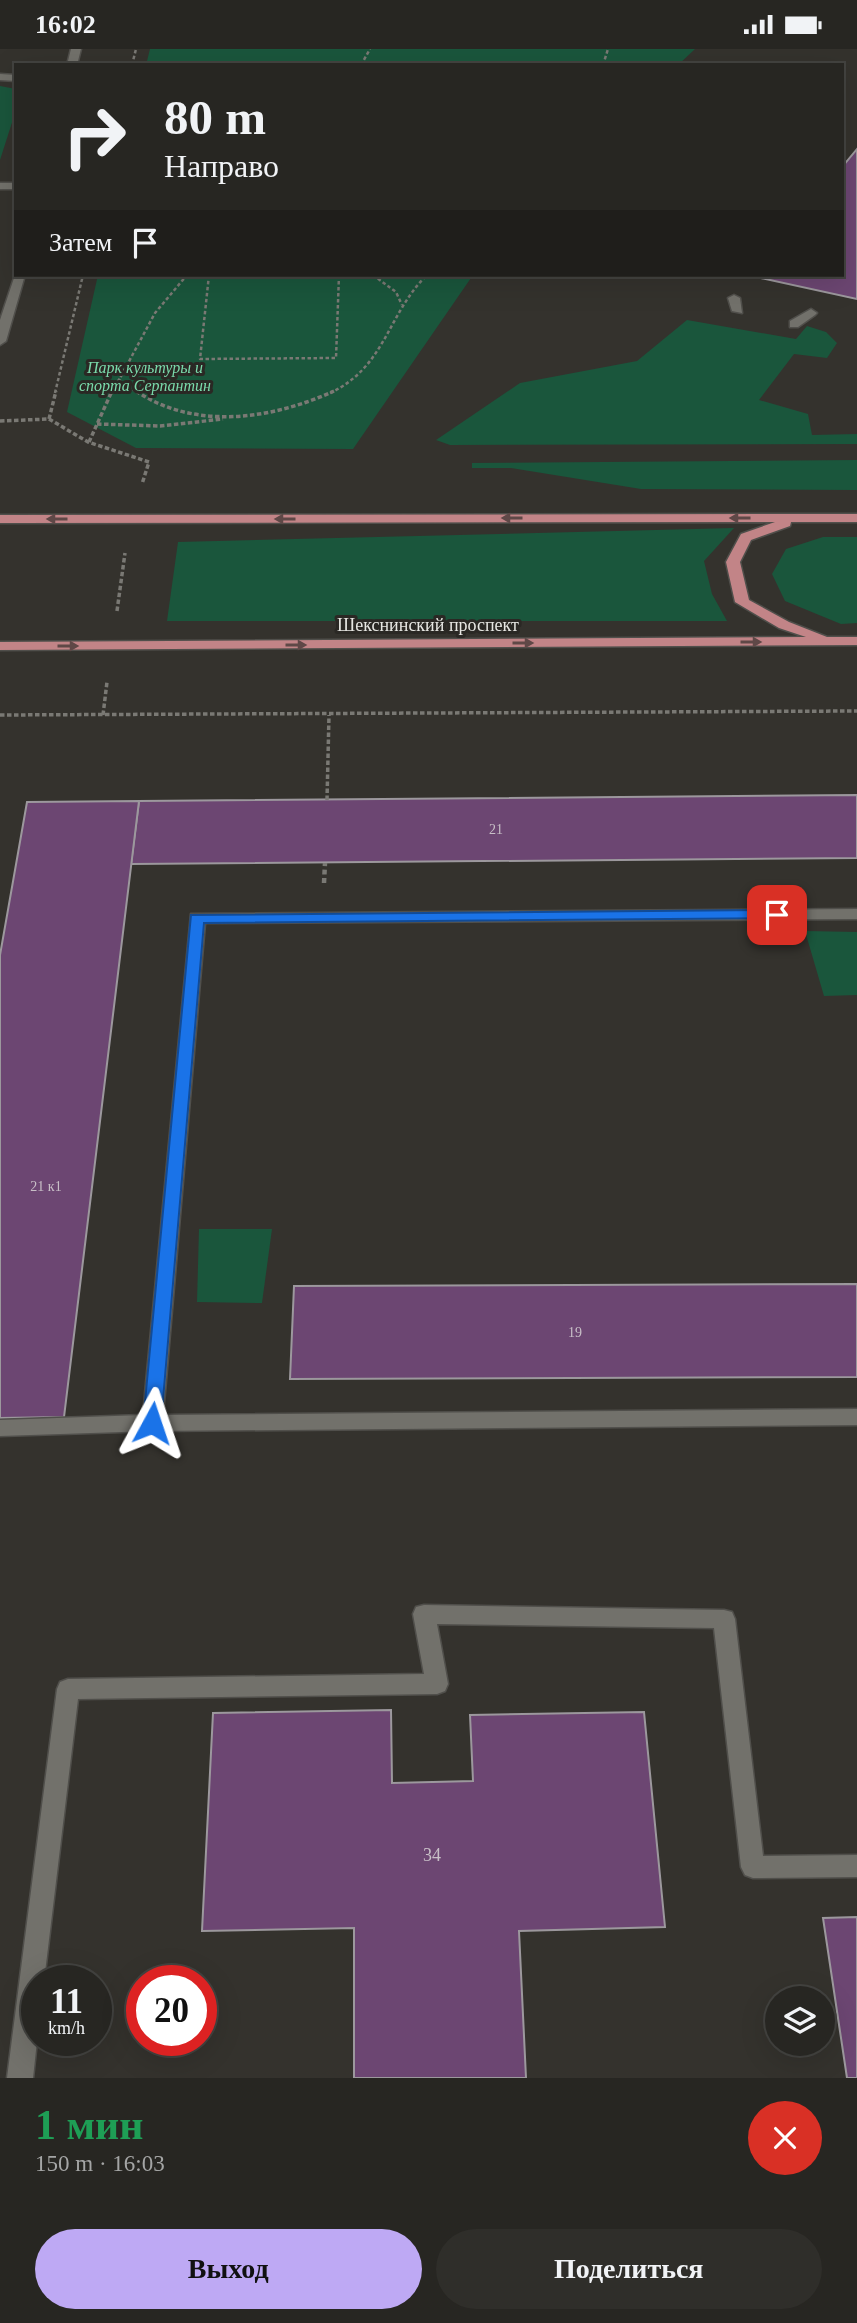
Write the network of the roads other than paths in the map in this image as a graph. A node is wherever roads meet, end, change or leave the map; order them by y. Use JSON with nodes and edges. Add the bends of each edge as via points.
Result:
{"nodes":[{"id":1,"x":18,"y":277,"type":"edge"},
{"id":2,"x":734,"y":298,"type":"dead end"},
{"id":3,"x":738,"y":311,"type":"dead end"},
{"id":4,"x":811,"y":313,"type":"dead end"},
{"id":5,"x":794,"y":324,"type":"dead end"},
{"id":6,"x":0,"y":341,"type":"edge"},
{"id":7,"x":800,"y":518,"type":"junction"},
{"id":8,"x":857,"y":518,"type":"edge"},
{"id":9,"x":0,"y":519,"type":"edge"},
{"id":10,"x":833,"y":641,"type":"junction"},
{"id":11,"x":857,"y":641,"type":"edge"},
{"id":12,"x":0,"y":646,"type":"edge"},
{"id":13,"x":857,"y":914,"type":"edge"},
{"id":14,"x":857,"y":1417,"type":"edge"},
{"id":15,"x":152,"y":1423,"type":"junction"},
{"id":16,"x":0,"y":1428,"type":"edge"},
{"id":17,"x":857,"y":1866,"type":"edge"},
{"id":18,"x":20,"y":2078,"type":"edge"}],
"edges":[{"from":1,"to":6,"type":"street"},
{"from":2,"to":3,"type":"street"},
{"from":4,"to":5,"type":"street"},
{"from":7,"to":8,"type":"main road"},
{"from":7,"to":9,"type":"main road","one_way":true},
{"from":7,"to":10,"type":"main road","via":[[746,537],[733,562],[742,602],[784,625]]},
{"from":10,"to":11,"type":"main road","name":"Шекснинский проспект"},
{"from":12,"to":10,"type":"main road","name":"Шекснинский проспект","one_way":true},
{"from":13,"to":15,"type":"street","via":[[197,918]]},
{"from":14,"to":15,"type":"street"},
{"from":15,"to":16,"type":"street"},
{"from":17,"to":18,"type":"street","via":[[753,1867],[724,1619],[424,1614],[437,1684],[68,1689]]}]}
